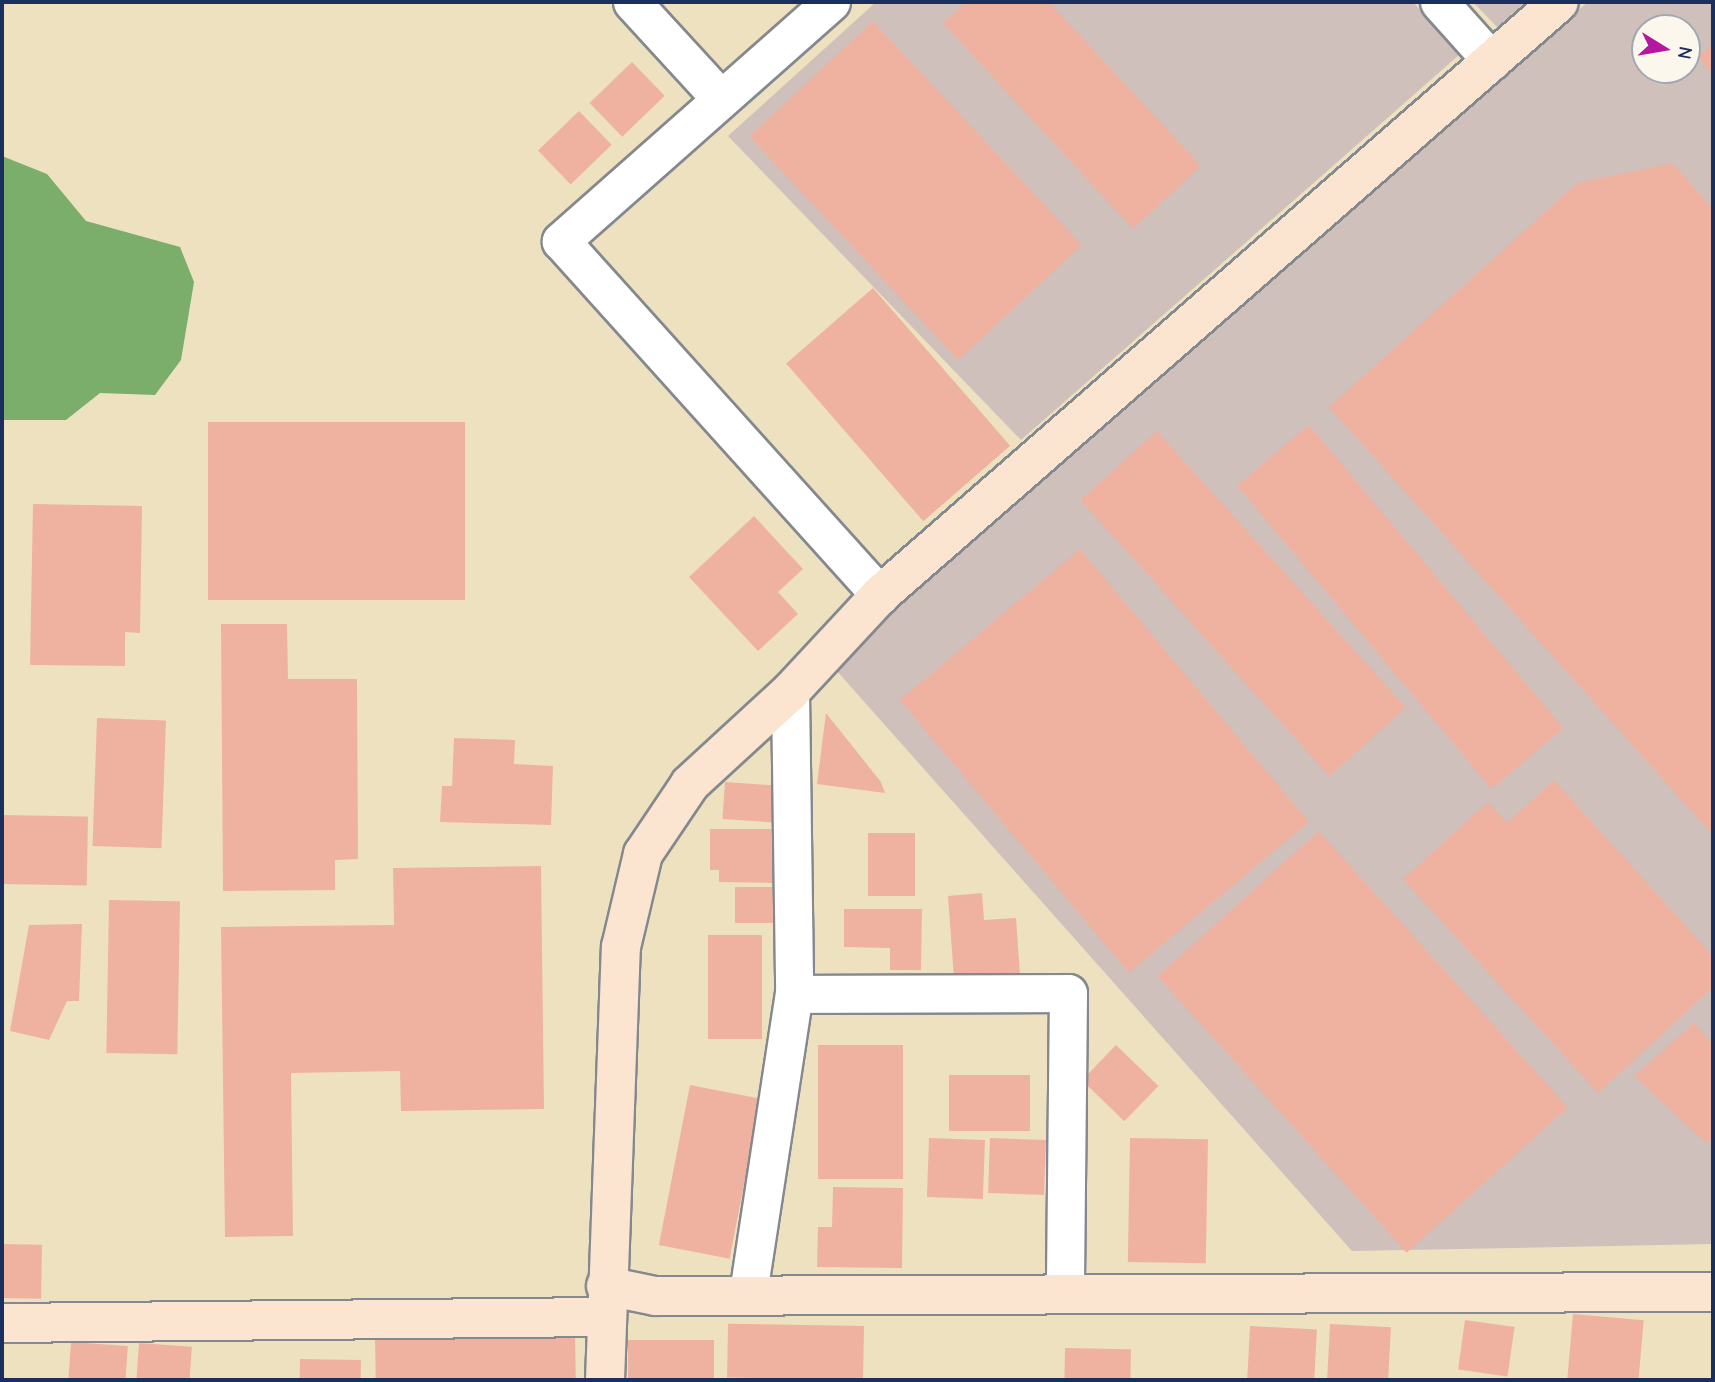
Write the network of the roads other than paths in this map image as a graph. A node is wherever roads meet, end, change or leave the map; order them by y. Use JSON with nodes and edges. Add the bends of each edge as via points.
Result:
{"nodes":[{"id":1,"x":632,"y":2,"type":"edge"},
{"id":2,"x":831,"y":2,"type":"edge"},
{"id":3,"x":1439,"y":2,"type":"edge"},
{"id":4,"x":1559,"y":2,"type":"edge"},
{"id":5,"x":1492,"y":61,"type":"junction"},
{"id":6,"x":720,"y":98,"type":"junction"},
{"id":7,"x":880,"y":595,"type":"junction"},
{"id":8,"x":790,"y":692,"type":"junction"},
{"id":9,"x":794,"y":994,"type":"junction"},
{"id":10,"x":1713,"y":1292,"type":"edge"},
{"id":11,"x":748,"y":1293,"type":"junction"},
{"id":12,"x":1065,"y":1293,"type":"junction"},
{"id":13,"x":606,"y":1301,"type":"junction"},
{"id":14,"x":2,"y":1323,"type":"edge"},
{"id":15,"x":605,"y":1380,"type":"edge"}],
"edges":[{"from":1,"to":6,"type":"street"},
{"from":2,"to":6,"type":"street"},
{"from":3,"to":5,"type":"street"},
{"from":4,"to":5,"type":"street"},
{"from":5,"to":7,"type":"street"},
{"from":6,"to":7,"type":"street","via":[[561,241]]},
{"from":7,"to":8,"type":"street"},
{"from":8,"to":9,"type":"street"},
{"from":8,"to":13,"type":"street","via":[[690,784],[643,854],[621,947]]},
{"from":9,"to":11,"type":"street"},
{"from":9,"to":12,"type":"street","via":[[1068,993]]},
{"from":10,"to":12,"type":"street"},
{"from":11,"to":12,"type":"street"},
{"from":11,"to":13,"type":"street"},
{"from":13,"to":14,"type":"street"},
{"from":13,"to":15,"type":"street"}]}
